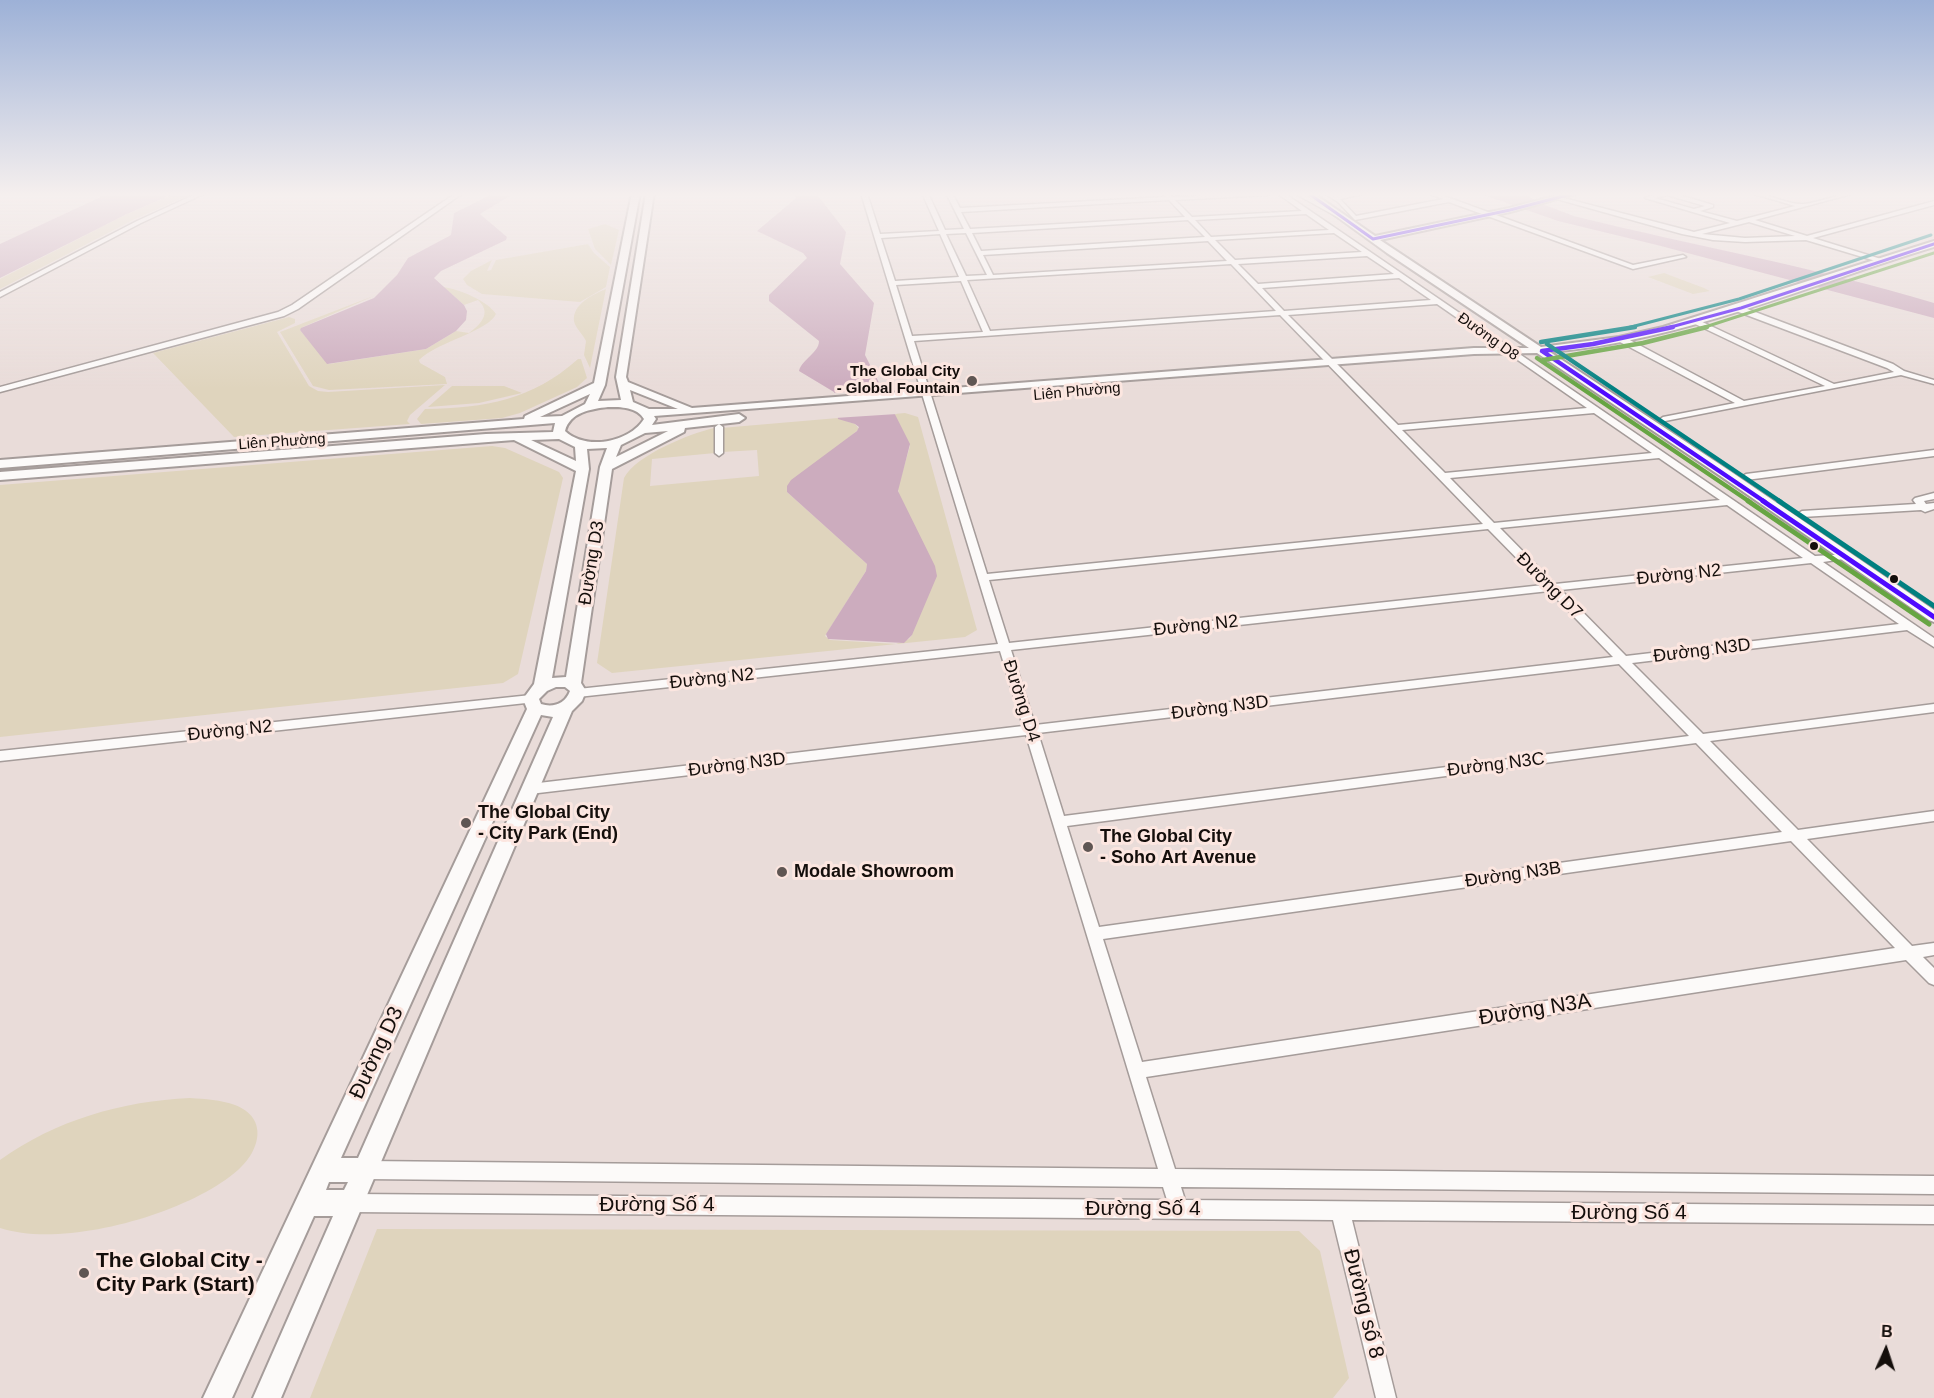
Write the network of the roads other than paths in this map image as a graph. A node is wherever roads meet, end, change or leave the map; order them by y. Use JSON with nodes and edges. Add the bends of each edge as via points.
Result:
{"nodes":[{"id":1,"x":70,"y":258,"type":"edge"},
{"id":2,"x":366,"y":258,"type":"edge"},
{"id":3,"x":623,"y":258,"type":"edge"},
{"id":4,"x":640,"y":258,"type":"edge"},
{"id":5,"x":883,"y":258,"type":"edge"},
{"id":6,"x":954,"y":258,"type":"edge"},
{"id":7,"x":982,"y":258,"type":"edge"},
{"id":8,"x":1228,"y":258,"type":"edge"},
{"id":9,"x":1296,"y":258,"type":"edge"},
{"id":10,"x":1374,"y":258,"type":"edge"},
{"id":11,"x":1407,"y":258,"type":"edge"},
{"id":12,"x":1609,"y":258,"type":"edge"},
{"id":13,"x":1677,"y":258,"type":"edge"},
{"id":14,"x":1873,"y":258,"type":"edge"},
{"id":15,"x":1885,"y":258,"type":"edge"},
{"id":16,"x":1915,"y":258,"type":"edge"},
{"id":17,"x":1879,"y":260,"type":"junction"},
{"id":18,"x":1232,"y":262,"type":"junction"},
{"id":19,"x":621,"y":268,"type":"junction"},
{"id":20,"x":638,"y":268,"type":"junction"},
{"id":21,"x":1400,"y":276,"type":"junction"},
{"id":22,"x":991,"y":277,"type":"junction"},
{"id":23,"x":963,"y":279,"type":"junction"},
{"id":24,"x":891,"y":283,"type":"junction"},
{"id":25,"x":1255,"y":286,"type":"junction"},
{"id":26,"x":0,"y":295,"type":"edge"},
{"id":27,"x":1438,"y":302,"type":"junction"},
{"id":28,"x":1739,"y":309,"type":"junction"},
{"id":29,"x":1282,"y":313,"type":"junction"},
{"id":30,"x":1696,"y":321,"type":"junction"},
{"id":31,"x":988,"y":334,"type":"junction"},
{"id":32,"x":908,"y":339,"type":"junction"},
{"id":33,"x":1623,"y":340,"type":"junction"},
{"id":34,"x":1548,"y":350,"type":"junction"},
{"id":35,"x":1511,"y":352,"type":"junction"},
{"id":36,"x":624,"y":354,"type":"junction"},
{"id":37,"x":605,"y":355,"type":"junction"},
{"id":38,"x":1329,"y":362,"type":"junction"},
{"id":39,"x":1338,"y":371,"type":"junction"},
{"id":40,"x":1901,"y":373,"type":"junction"},
{"id":41,"x":1934,"y":382,"type":"edge"},
{"id":42,"x":621,"y":383,"type":"junction"},
{"id":43,"x":599,"y":385,"type":"junction"},
{"id":44,"x":2,"y":386,"type":"edge"},
{"id":45,"x":1832,"y":386,"type":"junction"},
{"id":46,"x":926,"y":398,"type":"junction"},
{"id":47,"x":628,"y":404,"type":"junction"},
{"id":48,"x":1743,"y":404,"type":"junction"},
{"id":49,"x":590,"y":406,"type":"junction"},
{"id":50,"x":1595,"y":410,"type":"junction"},
{"id":51,"x":646,"y":412,"type":"junction"},
{"id":52,"x":692,"y":416,"type":"junction"},
{"id":53,"x":564,"y":419,"type":"junction"},
{"id":54,"x":1663,"y":420,"type":"junction"},
{"id":55,"x":518,"y":424,"type":"junction"},
{"id":56,"x":719,"y":427,"type":"dead end"},
{"id":57,"x":1394,"y":428,"type":"junction"},
{"id":58,"x":644,"y":430,"type":"junction"},
{"id":59,"x":561,"y":435,"type":"junction"},
{"id":60,"x":514,"y":437,"type":"junction"},
{"id":61,"x":616,"y":442,"type":"junction"},
{"id":62,"x":581,"y":444,"type":"junction"},
{"id":63,"x":719,"y":453,"type":"dead end"},
{"id":64,"x":1934,"y":453,"type":"edge"},
{"id":65,"x":1660,"y":455,"type":"junction"},
{"id":66,"x":84,"y":457,"type":"junction"},
{"id":67,"x":0,"y":464,"type":"edge"},
{"id":68,"x":606,"y":467,"type":"junction"},
{"id":69,"x":584,"y":469,"type":"junction"},
{"id":70,"x":72,"y":471,"type":"junction"},
{"id":71,"x":0,"y":476,"type":"edge"},
{"id":72,"x":1442,"y":476,"type":"junction"},
{"id":73,"x":1746,"y":477,"type":"junction"},
{"id":74,"x":1934,"y":496,"type":"edge"},
{"id":75,"x":1729,"y":502,"type":"junction"},
{"id":76,"x":1934,"y":506,"type":"edge"},
{"id":77,"x":1923,"y":507,"type":"junction"},
{"id":78,"x":1802,"y":514,"type":"junction"},
{"id":79,"x":1934,"y":514,"type":"edge"},
{"id":80,"x":1788,"y":517,"type":"junction"},
{"id":81,"x":1490,"y":526,"type":"junction"},
{"id":82,"x":1846,"y":556,"type":"junction"},
{"id":83,"x":1813,"y":560,"type":"junction"},
{"id":84,"x":982,"y":578,"type":"junction"},
{"id":85,"x":1552,"y":589,"type":"junction"},
{"id":86,"x":587,"y":591,"type":"junction"},
{"id":87,"x":560,"y":594,"type":"junction"},
{"id":88,"x":1934,"y":603,"type":"edge"},
{"id":89,"x":1934,"y":617,"type":"edge"},
{"id":90,"x":1910,"y":626,"type":"junction"},
{"id":91,"x":1934,"y":643,"type":"edge"},
{"id":92,"x":1004,"y":647,"type":"junction"},
{"id":93,"x":1622,"y":660,"type":"junction"},
{"id":94,"x":572,"y":695,"type":"junction"},
{"id":95,"x":537,"y":698,"type":"junction"},
{"id":96,"x":1934,"y":708,"type":"edge"},
{"id":97,"x":1032,"y":730,"type":"junction"},
{"id":98,"x":1700,"y":739,"type":"junction"},
{"id":99,"x":0,"y":756,"type":"edge"},
{"id":100,"x":530,"y":789,"type":"junction"},
{"id":101,"x":497,"y":794,"type":"junction"},
{"id":102,"x":1934,"y":816,"type":"edge"},
{"id":103,"x":1058,"y":822,"type":"junction"},
{"id":104,"x":1795,"y":836,"type":"junction"},
{"id":105,"x":1093,"y":934,"type":"junction"},
{"id":106,"x":1934,"y":949,"type":"edge"},
{"id":107,"x":1910,"y":953,"type":"junction"},
{"id":108,"x":1934,"y":978,"type":"edge"},
{"id":109,"x":1135,"y":1071,"type":"junction"},
{"id":110,"x":323,"y":1170,"type":"junction"},
{"id":111,"x":366,"y":1170,"type":"junction"},
{"id":112,"x":1168,"y":1178,"type":"junction"},
{"id":113,"x":1934,"y":1185,"type":"edge"},
{"id":114,"x":307,"y":1203,"type":"junction"},
{"id":115,"x":351,"y":1203,"type":"junction"},
{"id":116,"x":1179,"y":1209,"type":"junction"},
{"id":117,"x":1340,"y":1210,"type":"junction"},
{"id":118,"x":1934,"y":1215,"type":"edge"},
{"id":119,"x":217,"y":1398,"type":"edge"},
{"id":120,"x":267,"y":1398,"type":"edge"},
{"id":121,"x":1386,"y":1398,"type":"edge"}],
"edges":[{"from":1,"to":26,"type":"street"},
{"from":2,"to":44,"type":"street","via":[[281,314]]},
{"from":3,"to":19,"type":"street"},
{"from":4,"to":20,"type":"street"},
{"from":5,"to":24,"type":"street","name":"Đường D4"},
{"from":6,"to":23,"type":"street"},
{"from":7,"to":22,"type":"street"},
{"from":8,"to":18,"type":"street","name":"Đường D7"},
{"from":9,"to":18,"type":"street"},
{"from":10,"to":21,"type":"street","name":"Đường D8"},
{"from":11,"to":34,"type":"street"},
{"from":12,"to":13,"type":"street","via":[[1634,267]]},
{"from":14,"to":17,"type":"street"},
{"from":15,"to":17,"type":"street","name":"Liên Phường"},
{"from":16,"to":28,"type":"street","name":"Liên Phường","via":[[1805,296]]},
{"from":17,"to":28,"type":"street","name":"Liên Phường"},
{"from":18,"to":22,"type":"street"},
{"from":18,"to":25,"type":"street","name":"Đường D7"},
{"from":19,"to":20,"type":"street"},
{"from":19,"to":37,"type":"street"},
{"from":20,"to":36,"type":"street"},
{"from":21,"to":25,"type":"street"},
{"from":21,"to":27,"type":"street","name":"Đường D8"},
{"from":22,"to":23,"type":"street"},
{"from":23,"to":24,"type":"street"},
{"from":23,"to":31,"type":"street"},
{"from":24,"to":32,"type":"street","name":"Đường D4"},
{"from":25,"to":29,"type":"street","name":"Đường D7"},
{"from":27,"to":29,"type":"street"},
{"from":27,"to":35,"type":"street","name":"Đường D8"},
{"from":28,"to":30,"type":"street","name":"Liên Phường"},
{"from":28,"to":40,"type":"street"},
{"from":29,"to":31,"type":"street"},
{"from":29,"to":38,"type":"street","name":"Đường D7"},
{"from":30,"to":33,"type":"street","name":"Liên Phường"},
{"from":30,"to":45,"type":"street"},
{"from":31,"to":32,"type":"street"},
{"from":32,"to":46,"type":"street","name":"Đường D4"},
{"from":33,"to":34,"type":"street","name":"Liên Phường"},
{"from":33,"to":48,"type":"street"},
{"from":34,"to":35,"type":"street","name":"Liên Phường"},
{"from":34,"to":54,"type":"street"},
{"from":34,"to":80,"type":"street"},
{"from":35,"to":38,"type":"street","name":"Liên Phường","via":[[1474,351]]},
{"from":35,"to":39,"type":"street","name":"Liên Phường","via":[[1485,359]]},
{"from":35,"to":50,"type":"street","name":"Đường D8"},
{"from":36,"to":37,"type":"street"},
{"from":36,"to":42,"type":"street"},
{"from":37,"to":43,"type":"street"},
{"from":38,"to":39,"type":"street","name":"Đường D7"},
{"from":38,"to":46,"type":"street","name":"Liên Phường"},
{"from":39,"to":46,"type":"street","name":"Liên Phường"},
{"from":39,"to":57,"type":"street","name":"Đường D7"},
{"from":40,"to":41,"type":"street"},
{"from":40,"to":45,"type":"street"},
{"from":42,"to":47,"type":"street"},
{"from":42,"to":52,"type":"street"},
{"from":43,"to":49,"type":"street"},
{"from":43,"to":55,"type":"street"},
{"from":45,"to":48,"type":"street"},
{"from":46,"to":52,"type":"street","name":"Liên Phường"},
{"from":46,"to":84,"type":"street","name":"Đường D4"},
{"from":47,"to":49,"type":"street","name":"Liên Phường"},
{"from":47,"to":51,"type":"street","name":"Liên Phường"},
{"from":48,"to":54,"type":"street"},
{"from":49,"to":53,"type":"street","name":"Liên Phường"},
{"from":50,"to":57,"type":"street"},
{"from":50,"to":65,"type":"street","name":"Đường D8"},
{"from":51,"to":52,"type":"street","name":"Liên Phường"},
{"from":51,"to":58,"type":"street","via":[[650,421]]},
{"from":52,"to":58,"type":"street","name":"Liên Phường"},
{"from":52,"to":68,"type":"street"},
{"from":53,"to":55,"type":"street","name":"Liên Phường"},
{"from":53,"to":59,"type":"street","via":[[558,427]]},
{"from":54,"to":73,"type":"street"},
{"from":55,"to":66,"type":"street","name":"Liên Phường"},
{"from":56,"to":63,"type":"street"},
{"from":57,"to":72,"type":"street","name":"Đường D7"},
{"from":58,"to":61,"type":"street","name":"Liên Phường"},
{"from":59,"to":60,"type":"street","name":"Liên Phường"},
{"from":59,"to":62,"type":"street","name":"Liên Phường"},
{"from":60,"to":69,"type":"street"},
{"from":60,"to":70,"type":"street","name":"Liên Phường"},
{"from":61,"to":62,"type":"street","name":"Liên Phường"},
{"from":61,"to":68,"type":"street","name":"Đường D3"},
{"from":62,"to":69,"type":"street","name":"Đường D3"},
{"from":64,"to":73,"type":"street"},
{"from":65,"to":72,"type":"street"},
{"from":65,"to":75,"type":"street","name":"Đường D8"},
{"from":66,"to":67,"type":"street","name":"Liên Phường"},
{"from":66,"to":70,"type":"street"},
{"from":68,"to":86,"type":"street","name":"Đường D3"},
{"from":69,"to":87,"type":"street","name":"Đường D3"},
{"from":70,"to":71,"type":"street","name":"Liên Phường"},
{"from":72,"to":81,"type":"street","name":"Đường D7"},
{"from":73,"to":78,"type":"street"},
{"from":74,"to":77,"type":"street","via":[[1918,500]]},
{"from":75,"to":81,"type":"street"},
{"from":75,"to":83,"type":"street","name":"Đường D8"},
{"from":76,"to":77,"type":"street"},
{"from":77,"to":78,"type":"street"},
{"from":77,"to":79,"type":"street"},
{"from":78,"to":80,"type":"street"},
{"from":78,"to":88,"type":"street"},
{"from":80,"to":82,"type":"street"},
{"from":81,"to":84,"type":"street"},
{"from":81,"to":85,"type":"street","name":"Đường D7"},
{"from":82,"to":83,"type":"street","name":"Đường N2"},
{"from":82,"to":89,"type":"street"},
{"from":83,"to":85,"type":"street","name":"Đường N2"},
{"from":83,"to":90,"type":"street","name":"Đường D8"},
{"from":84,"to":92,"type":"street","name":"Đường D4"},
{"from":85,"to":92,"type":"street","name":"Đường N2"},
{"from":85,"to":93,"type":"street","name":"Đường D7"},
{"from":86,"to":87,"type":"street"},
{"from":86,"to":94,"type":"street","name":"Đường D3"},
{"from":87,"to":95,"type":"street","name":"Đường D3"},
{"from":90,"to":91,"type":"street","name":"Đường D8"},
{"from":90,"to":93,"type":"street","name":"Đường N3D"},
{"from":92,"to":94,"type":"street","name":"Đường N2"},
{"from":92,"to":97,"type":"street","name":"Đường D4"},
{"from":93,"to":97,"type":"street","name":"Đường N3D"},
{"from":93,"to":98,"type":"street","name":"Đường D7"},
{"from":94,"to":95,"type":"street","via":[[551,711]]},
{"from":94,"to":95,"type":"street","via":[[559,681]]},
{"from":94,"to":100,"type":"street","name":"Đường D3"},
{"from":95,"to":99,"type":"street","name":"Đường N2"},
{"from":95,"to":101,"type":"street","name":"Đường D3"},
{"from":96,"to":98,"type":"street","name":"Đường N3C"},
{"from":97,"to":100,"type":"street","name":"Đường N3D"},
{"from":97,"to":103,"type":"street","name":"Đường D4"},
{"from":98,"to":103,"type":"street","name":"Đường N3C"},
{"from":98,"to":104,"type":"street","name":"Đường D7"},
{"from":100,"to":101,"type":"street"},
{"from":100,"to":111,"type":"street","name":"Đường D3"},
{"from":101,"to":110,"type":"street","name":"Đường D3"},
{"from":102,"to":104,"type":"street","name":"Đường N3B"},
{"from":103,"to":105,"type":"street","name":"Đường D4"},
{"from":104,"to":105,"type":"street","name":"Đường N3B"},
{"from":104,"to":107,"type":"street","name":"Đường D7"},
{"from":105,"to":109,"type":"street","name":"Đường D4"},
{"from":106,"to":107,"type":"street","name":"Đường N3A"},
{"from":107,"to":108,"type":"street","name":"Đường D7"},
{"from":107,"to":109,"type":"street","name":"Đường N3A"},
{"from":109,"to":112,"type":"street","name":"Đường D4"},
{"from":110,"to":111,"type":"street"},
{"from":110,"to":114,"type":"street","name":"Đường D3"},
{"from":111,"to":112,"type":"street"},
{"from":111,"to":115,"type":"street","name":"Đường D3"},
{"from":112,"to":113,"type":"street"},
{"from":112,"to":116,"type":"street","name":"Đường D4"},
{"from":114,"to":115,"type":"street"},
{"from":114,"to":119,"type":"street","name":"Đường D3"},
{"from":115,"to":116,"type":"street","name":"Đường Số 4"},
{"from":115,"to":120,"type":"street","name":"Đường D3"},
{"from":116,"to":117,"type":"street","name":"Đường Số 4"},
{"from":117,"to":118,"type":"street","name":"Đường Số 4"},
{"from":117,"to":121,"type":"street","name":"Đường số 8"}]}
